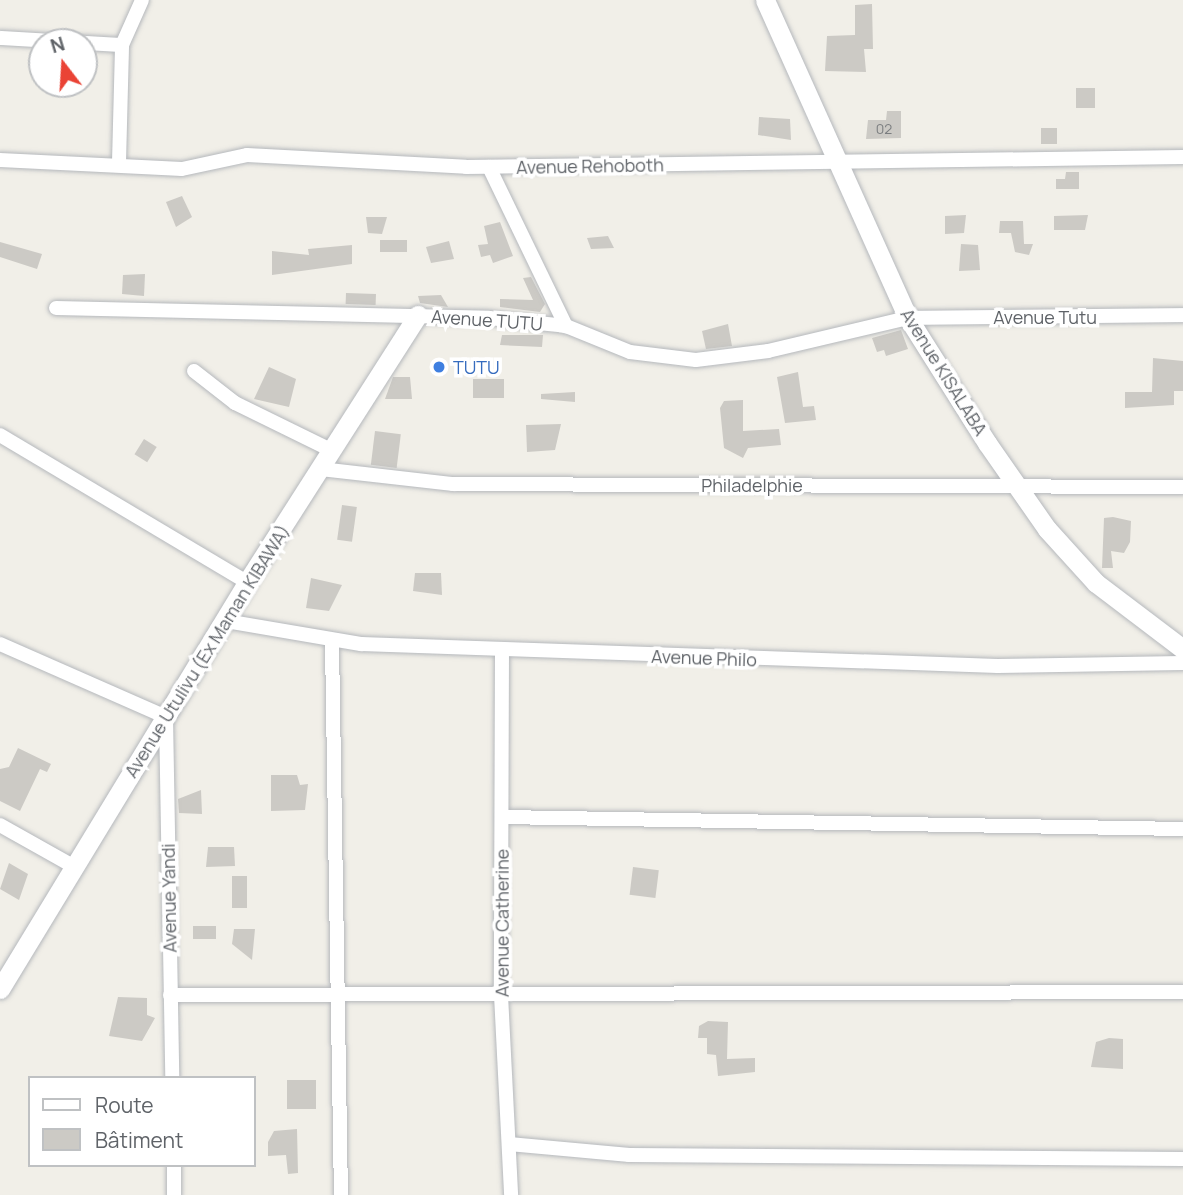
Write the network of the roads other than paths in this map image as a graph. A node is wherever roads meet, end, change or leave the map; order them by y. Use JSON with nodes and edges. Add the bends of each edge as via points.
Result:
{"nodes":[{"id":1,"x":142,"y":0,"type":"edge"},
{"id":2,"x":765,"y":0,"type":"edge"},
{"id":3,"x":0,"y":37,"type":"edge"},
{"id":4,"x":122,"y":45,"type":"junction"},
{"id":5,"x":1183,"y":157,"type":"edge"},
{"id":6,"x":0,"y":160,"type":"edge"},
{"id":7,"x":120,"y":162,"type":"junction"},
{"id":8,"x":840,"y":162,"type":"junction"},
{"id":9,"x":489,"y":167,"type":"junction"},
{"id":10,"x":56,"y":308,"type":"dead end"},
{"id":11,"x":418,"y":315,"type":"junction"},
{"id":12,"x":1183,"y":316,"type":"edge"},
{"id":13,"x":908,"y":318,"type":"junction"},
{"id":14,"x":566,"y":326,"type":"junction"},
{"id":15,"x":194,"y":371,"type":"dead end"},
{"id":16,"x":0,"y":435,"type":"edge"},
{"id":17,"x":333,"y":450,"type":"junction"},
{"id":18,"x":321,"y":469,"type":"junction"},
{"id":19,"x":1017,"y":486,"type":"junction"},
{"id":20,"x":1183,"y":487,"type":"edge"},
{"id":21,"x":247,"y":582,"type":"junction"},
{"id":22,"x":226,"y":621,"type":"junction"},
{"id":23,"x":332,"y":643,"type":"junction"},
{"id":24,"x":0,"y":644,"type":"edge"},
{"id":25,"x":1183,"y":649,"type":"edge"},
{"id":26,"x":502,"y":650,"type":"junction"},
{"id":27,"x":1183,"y":663,"type":"edge"},
{"id":28,"x":166,"y":717,"type":"junction"},
{"id":29,"x":502,"y":817,"type":"junction"},
{"id":30,"x":0,"y":825,"type":"edge"},
{"id":31,"x":1183,"y":829,"type":"edge"},
{"id":32,"x":73,"y":866,"type":"junction"},
{"id":33,"x":0,"y":989,"type":"edge"},
{"id":34,"x":340,"y":992,"type":"junction"},
{"id":35,"x":1183,"y":992,"type":"edge"},
{"id":36,"x":501,"y":993,"type":"junction"},
{"id":37,"x":170,"y":995,"type":"junction"},
{"id":38,"x":172,"y":1076,"type":"edge"},
{"id":39,"x":509,"y":1144,"type":"junction"},
{"id":40,"x":1183,"y":1159,"type":"edge"},
{"id":41,"x":174,"y":1167,"type":"edge"},
{"id":42,"x":174,"y":1195,"type":"edge"},
{"id":43,"x":341,"y":1195,"type":"edge"},
{"id":44,"x":511,"y":1195,"type":"edge"}],
"edges":[{"from":1,"to":4,"type":"street"},
{"from":2,"to":8,"type":"street","name":"Avenue KISALABA"},
{"from":3,"to":4,"type":"street"},
{"from":4,"to":7,"type":"street"},
{"from":5,"to":8,"type":"street","name":"Avenue Rehoboth"},
{"from":6,"to":7,"type":"street","name":"Avenue Rehoboth"},
{"from":7,"to":9,"type":"street","name":"Avenue Rehoboth","via":[[182,169],[247,155]]},
{"from":8,"to":9,"type":"street","name":"Avenue Rehoboth"},
{"from":8,"to":13,"type":"street","name":"Avenue KISALABA"},
{"from":9,"to":14,"type":"street"},
{"from":10,"to":11,"type":"street","name":"Avenue TUTU"},
{"from":11,"to":14,"type":"street","name":"Avenue TUTU"},
{"from":11,"to":17,"type":"street","name":"Avenue Utulivu (Ex Maman KIBAWA)"},
{"from":12,"to":13,"type":"street","name":"Avenue Tutu"},
{"from":13,"to":14,"type":"street","name":"Avenue TUTU","via":[[768,351],[696,360],[630,352]]},
{"from":13,"to":19,"type":"street","name":"Avenue KISALABA"},
{"from":15,"to":17,"type":"street","via":[[235,403]]},
{"from":16,"to":21,"type":"street"},
{"from":17,"to":18,"type":"street","name":"Avenue Utulivu (Ex Maman KIBAWA)"},
{"from":18,"to":19,"type":"street","name":"Philadelphie","via":[[453,484]]},
{"from":18,"to":21,"type":"street","name":"Avenue Utulivu (Ex Maman KIBAWA)"},
{"from":19,"to":20,"type":"street","name":"Philadelphie"},
{"from":19,"to":25,"type":"street","name":"Avenue KISALABA","via":[[1096,583]]},
{"from":21,"to":22,"type":"street","name":"Avenue Utulivu (Ex Maman KIBAWA)"},
{"from":22,"to":23,"type":"street","name":"Avenue Philo"},
{"from":22,"to":28,"type":"street","name":"Avenue Utulivu (Ex Maman KIBAWA)"},
{"from":23,"to":26,"type":"street","name":"Avenue Philo"},
{"from":23,"to":34,"type":"street"},
{"from":24,"to":28,"type":"street"},
{"from":26,"to":27,"type":"street","name":"Avenue Philo","via":[[998,666]]},
{"from":26,"to":29,"type":"street","name":"Avenue Catherine"},
{"from":28,"to":32,"type":"street","name":"Avenue Utulivu (Ex Maman KIBAWA)"},
{"from":28,"to":37,"type":"street","name":"Avenue Yandi"},
{"from":29,"to":31,"type":"street"},
{"from":29,"to":36,"type":"street","name":"Avenue Catherine"},
{"from":30,"to":32,"type":"street"},
{"from":32,"to":33,"type":"street","name":"Avenue Utulivu (Ex Maman KIBAWA)"},
{"from":34,"to":36,"type":"street"},
{"from":34,"to":37,"type":"street"},
{"from":34,"to":43,"type":"street"},
{"from":35,"to":36,"type":"street"},
{"from":36,"to":39,"type":"street","name":"Avenue Catherine"},
{"from":37,"to":38,"type":"street","name":"Avenue Yandi"},
{"from":39,"to":40,"type":"street","via":[[629,1155]]},
{"from":39,"to":44,"type":"street","name":"Avenue Catherine"},
{"from":41,"to":42,"type":"street"}]}
